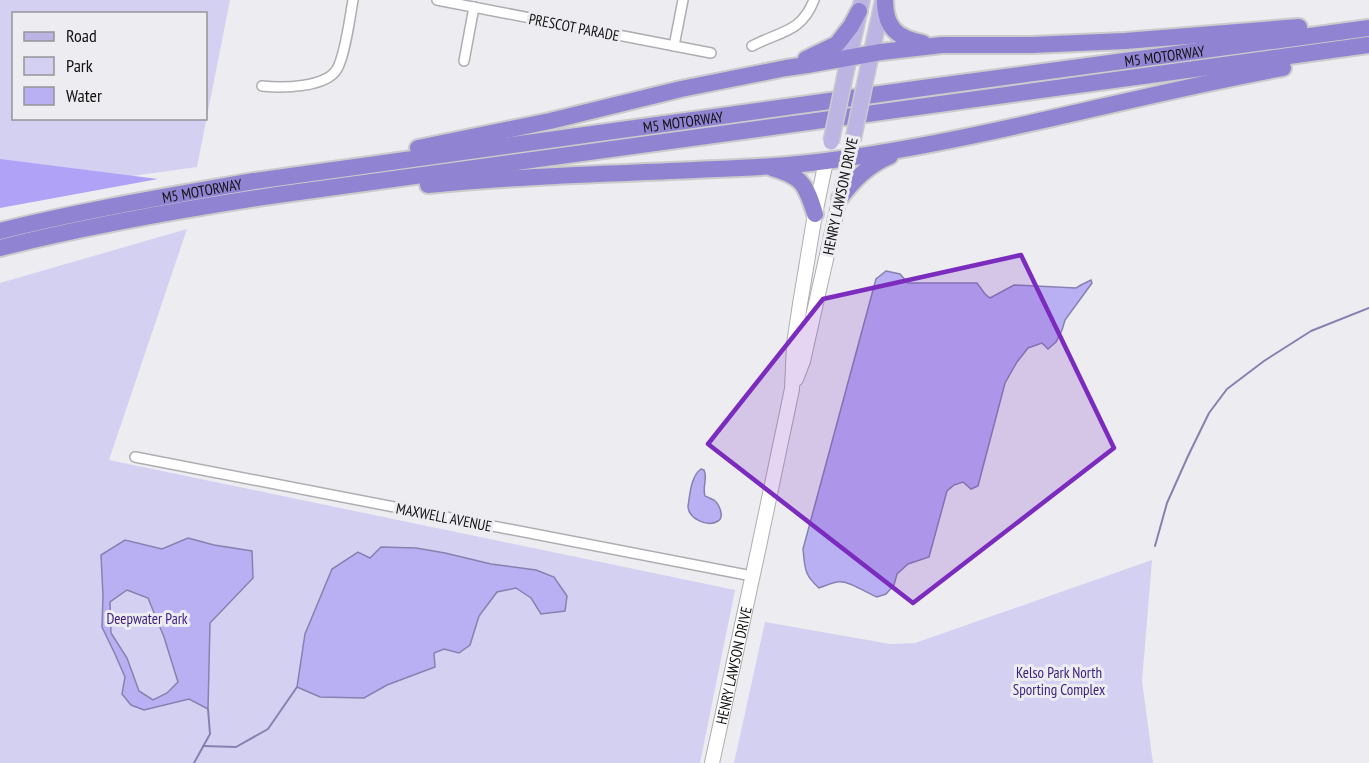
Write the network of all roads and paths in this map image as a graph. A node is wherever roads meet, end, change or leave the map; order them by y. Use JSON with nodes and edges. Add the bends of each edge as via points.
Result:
{"nodes":[{"id":1,"x":353,"y":0,"type":"edge"},
{"id":2,"x":437,"y":0,"type":"edge"},
{"id":3,"x":683,"y":0,"type":"edge"},
{"id":4,"x":814,"y":0,"type":"edge"},
{"id":5,"x":884,"y":0,"type":"edge"},
{"id":6,"x":861,"y":6,"type":"edge"},
{"id":7,"x":474,"y":7,"type":"junction"},
{"id":8,"x":1369,"y":21,"type":"edge"},
{"id":9,"x":1369,"y":28,"type":"edge"},
{"id":10,"x":942,"y":45,"type":"junction"},
{"id":11,"x":1369,"y":45,"type":"edge"},
{"id":12,"x":674,"y":46,"type":"junction"},
{"id":13,"x":752,"y":46,"type":"dead end"},
{"id":14,"x":1369,"y":50,"type":"edge"},
{"id":15,"x":711,"y":53,"type":"dead end"},
{"id":16,"x":871,"y":55,"type":"junction"},
{"id":17,"x":849,"y":58,"type":"junction"},
{"id":18,"x":464,"y":61,"type":"dead end"},
{"id":19,"x":786,"y":68,"type":"junction"},
{"id":20,"x":262,"y":86,"type":"dead end"},
{"id":21,"x":904,"y":150,"type":"junction"},
{"id":22,"x":849,"y":157,"type":"junction"},
{"id":23,"x":826,"y":161,"type":"junction"},
{"id":24,"x":767,"y":167,"type":"junction"},
{"id":25,"x":254,"y":181,"type":"junction"},
{"id":26,"x":840,"y":198,"type":"junction"},
{"id":27,"x":221,"y":203,"type":"junction"},
{"id":28,"x":815,"y":214,"type":"junction"},
{"id":29,"x":0,"y":231,"type":"edge"},
{"id":30,"x":0,"y":248,"type":"edge"},
{"id":31,"x":792,"y":389,"type":"junction"},
{"id":32,"x":135,"y":457,"type":"dead end"},
{"id":33,"x":752,"y":576,"type":"junction"},
{"id":34,"x":712,"y":763,"type":"edge"}],
"edges":[{"from":1,"to":20,"type":"street","via":[[341,61],[334,74],[313,83],[283,88]]},
{"from":2,"to":7,"type":"street","name":"PRESCOT PARADE"},
{"from":3,"to":12,"type":"street"},
{"from":4,"to":13,"type":"street","via":[[795,27]]},
{"from":5,"to":10,"type":"highway","via":[[893,31],[921,43]]},
{"from":5,"to":16,"type":"main road","name":"HENRY LAWSON DRIVE"},
{"from":6,"to":17,"type":"main road","name":"HENRY LAWSON DRIVE"},
{"from":6,"to":19,"type":"highway","via":[[837,44]]},
{"from":7,"to":12,"type":"street","name":"PRESCOT PARADE"},
{"from":7,"to":18,"type":"street"},
{"from":8,"to":10,"type":"highway","via":[[1091,44]]},
{"from":9,"to":25,"type":"highway","name":"M5 MOTORWAY"},
{"from":10,"to":16,"type":"highway"},
{"from":11,"to":27,"type":"highway","name":"M5 MOTORWAY"},
{"from":12,"to":15,"type":"street","name":"PRESCOT PARADE"},
{"from":14,"to":21,"type":"highway"},
{"from":16,"to":17,"type":"highway"},
{"from":16,"to":22,"type":"main road","name":"HENRY LAWSON DRIVE","bridge":true},
{"from":17,"to":19,"type":"highway"},
{"from":17,"to":23,"type":"main road","name":"HENRY LAWSON DRIVE","bridge":true},
{"from":19,"to":25,"type":"highway"},
{"from":21,"to":22,"type":"highway"},
{"from":21,"to":26,"type":"highway","via":[[866,168]]},
{"from":22,"to":23,"type":"highway"},
{"from":22,"to":26,"type":"main road","name":"HENRY LAWSON DRIVE"},
{"from":23,"to":24,"type":"highway"},
{"from":23,"to":28,"type":"main road","name":"HENRY LAWSON DRIVE"},
{"from":24,"to":27,"type":"highway","via":[[475,181]]},
{"from":24,"to":28,"type":"highway","via":[[801,181]]},
{"from":25,"to":29,"type":"highway","name":"M5 MOTORWAY"},
{"from":26,"to":31,"type":"main road","name":"HENRY LAWSON DRIVE","via":[[803,361]]},
{"from":27,"to":30,"type":"highway","name":"M5 MOTORWAY"},
{"from":28,"to":31,"type":"main road","name":"HENRY LAWSON DRIVE","via":[[794,344]]},
{"from":31,"to":33,"type":"main road","name":"HENRY LAWSON DRIVE"},
{"from":32,"to":33,"type":"street","name":"MAXWELL AVENUE"},
{"from":33,"to":34,"type":"main road","name":"HENRY LAWSON DRIVE"}]}
